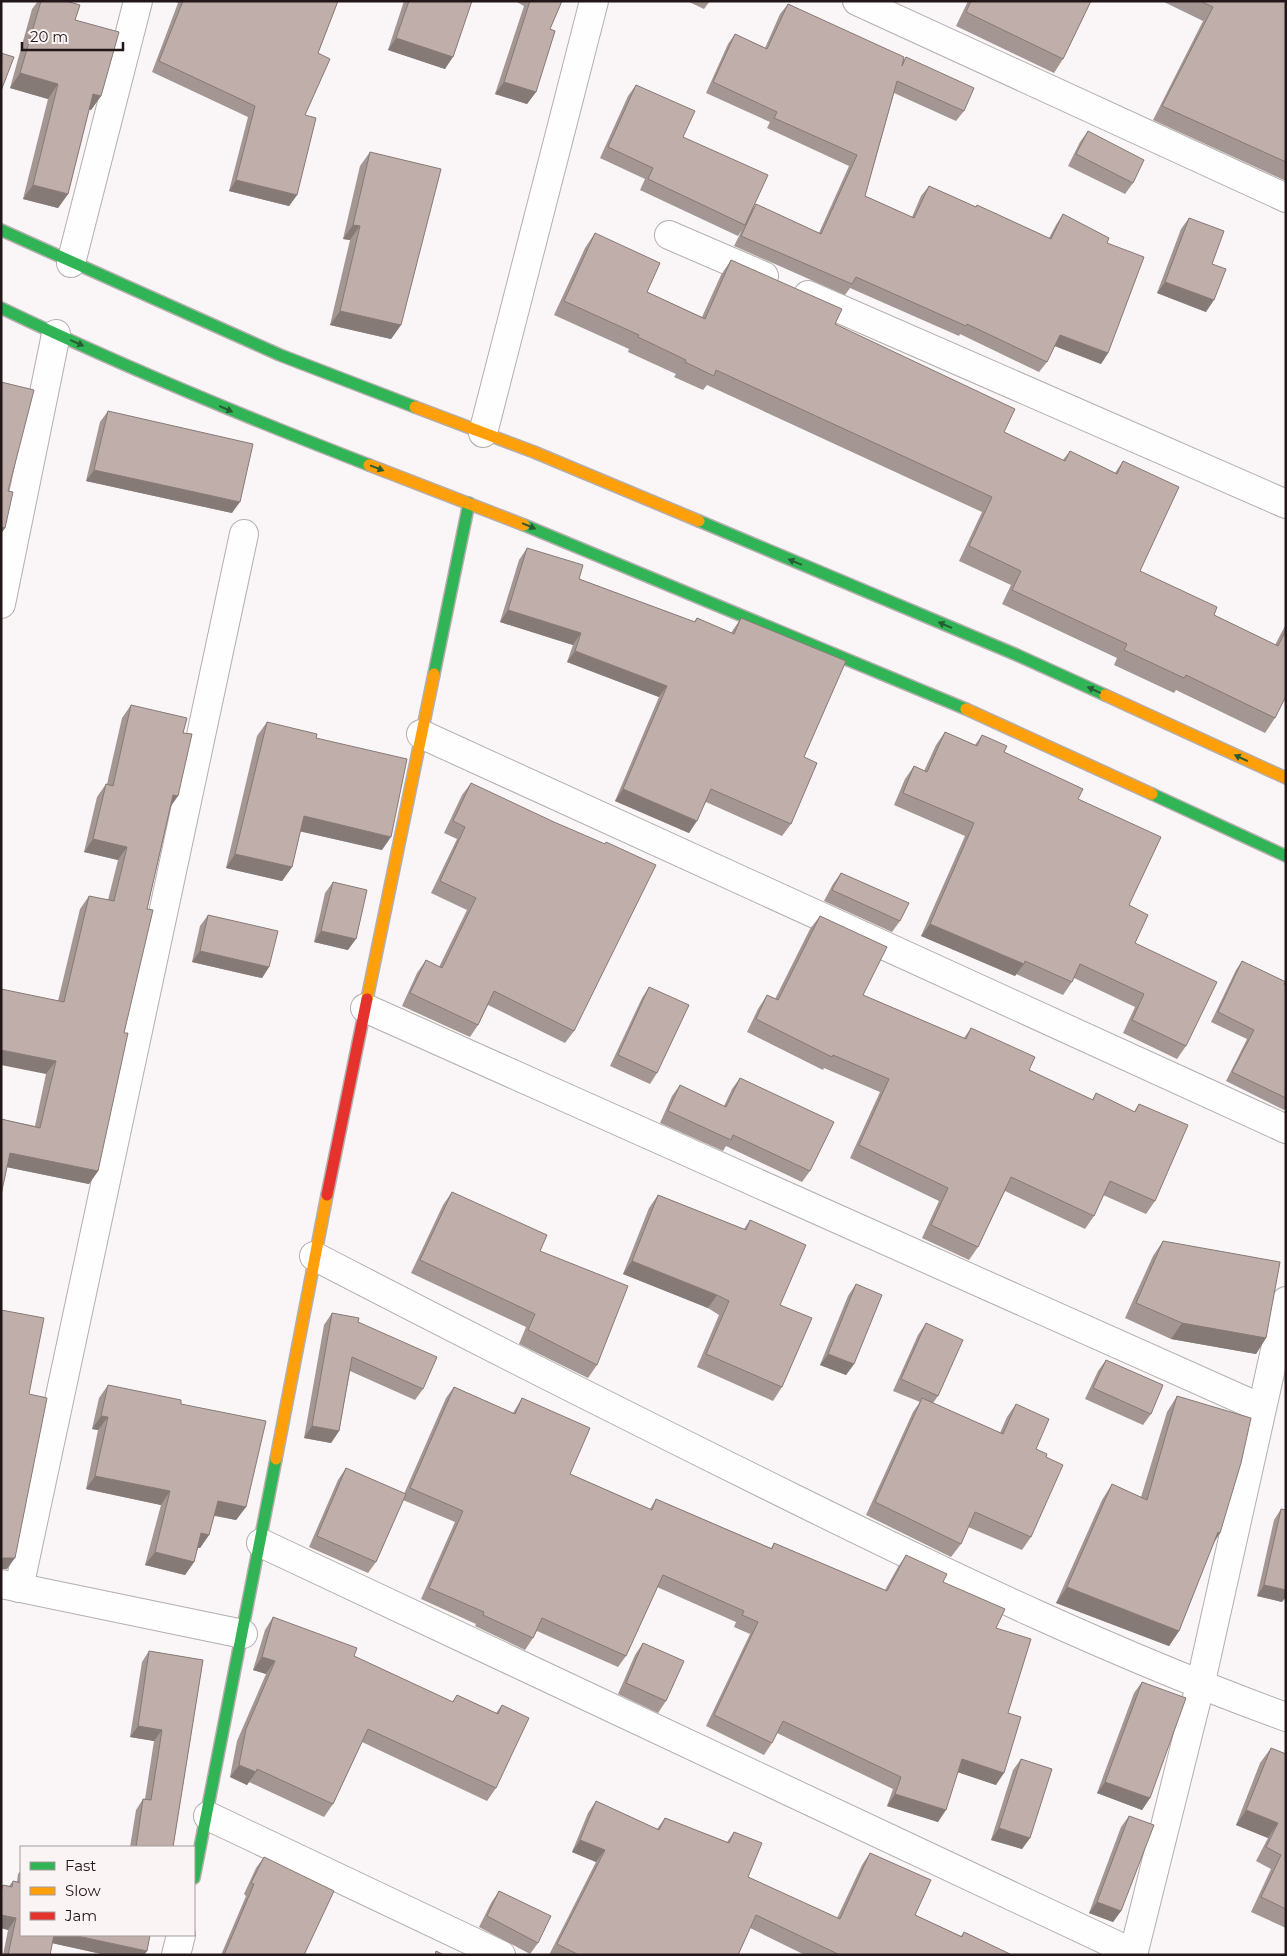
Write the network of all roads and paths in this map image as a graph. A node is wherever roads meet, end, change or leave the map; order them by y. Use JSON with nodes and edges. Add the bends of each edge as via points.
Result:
{"nodes":[{"id":1,"x":138,"y":1,"type":"edge"},
{"id":2,"x":594,"y":1,"type":"edge"},
{"id":3,"x":857,"y":1,"type":"edge"},
{"id":4,"x":1286,"y":198,"type":"edge"},
{"id":5,"x":1,"y":230,"type":"edge"},
{"id":6,"x":669,"y":235,"type":"dead end"},
{"id":7,"x":71,"y":263,"type":"junction"},
{"id":8,"x":1,"y":308,"type":"edge"},
{"id":9,"x":56,"y":334,"type":"junction"},
{"id":10,"x":483,"y":433,"type":"junction"},
{"id":11,"x":469,"y":503,"type":"junction"},
{"id":12,"x":1286,"y":504,"type":"edge"},
{"id":13,"x":244,"y":534,"type":"dead end"},
{"id":14,"x":1,"y":604,"type":"edge"},
{"id":15,"x":421,"y":734,"type":"junction"},
{"id":16,"x":1286,"y":778,"type":"edge"},
{"id":17,"x":1286,"y":856,"type":"edge"},
{"id":18,"x":365,"y":1008,"type":"junction"},
{"id":19,"x":1286,"y":1129,"type":"edge"},
{"id":20,"x":314,"y":1256,"type":"junction"},
{"id":21,"x":1286,"y":1301,"type":"edge"},
{"id":22,"x":1261,"y":1408,"type":"junction"},
{"id":23,"x":261,"y":1543,"type":"junction"},
{"id":24,"x":10,"y":1586,"type":"edge"},
{"id":25,"x":243,"y":1634,"type":"junction"},
{"id":26,"x":1200,"y":1686,"type":"junction"},
{"id":27,"x":1286,"y":1718,"type":"edge"},
{"id":28,"x":208,"y":1816,"type":"junction"},
{"id":29,"x":195,"y":1874,"type":"edge"},
{"id":30,"x":181,"y":1936,"type":"edge"},
{"id":31,"x":1133,"y":1954,"type":"edge"},
{"id":32,"x":176,"y":1955,"type":"edge"},
{"id":33,"x":501,"y":1955,"type":"edge"}],
"edges":[{"from":1,"to":7,"type":"street"},
{"from":2,"to":10,"type":"street"},
{"from":3,"to":4,"type":"street"},
{"from":5,"to":7,"type":"main road"},
{"from":6,"to":12,"type":"street"},
{"from":7,"to":10,"type":"main road","via":[[280,355]]},
{"from":8,"to":9,"type":"main road"},
{"from":9,"to":11,"type":"main road","one_way":true,"via":[[254,421]]},
{"from":9,"to":14,"type":"street"},
{"from":16,"to":10,"type":"main road","one_way":true,"via":[[1017,655]]},
{"from":11,"to":15,"type":"main road"},
{"from":11,"to":17,"type":"main road","one_way":true,"via":[[989,720]]},
{"from":13,"to":24,"type":"street"},
{"from":15,"to":18,"type":"main road"},
{"from":15,"to":19,"type":"street"},
{"from":18,"to":20,"type":"main road"},
{"from":18,"to":22,"type":"street"},
{"from":20,"to":23,"type":"main road"},
{"from":20,"to":26,"type":"street","via":[[586,1396],[962,1581]]},
{"from":21,"to":22,"type":"street"},
{"from":22,"to":26,"type":"street"},
{"from":23,"to":25,"type":"main road"},
{"from":23,"to":31,"type":"street"},
{"from":24,"to":25,"type":"street"},
{"from":25,"to":28,"type":"main road"},
{"from":26,"to":27,"type":"street"},
{"from":26,"to":31,"type":"street"},
{"from":28,"to":29,"type":"main road"},
{"from":28,"to":33,"type":"street"},
{"from":30,"to":32,"type":"street"}]}
